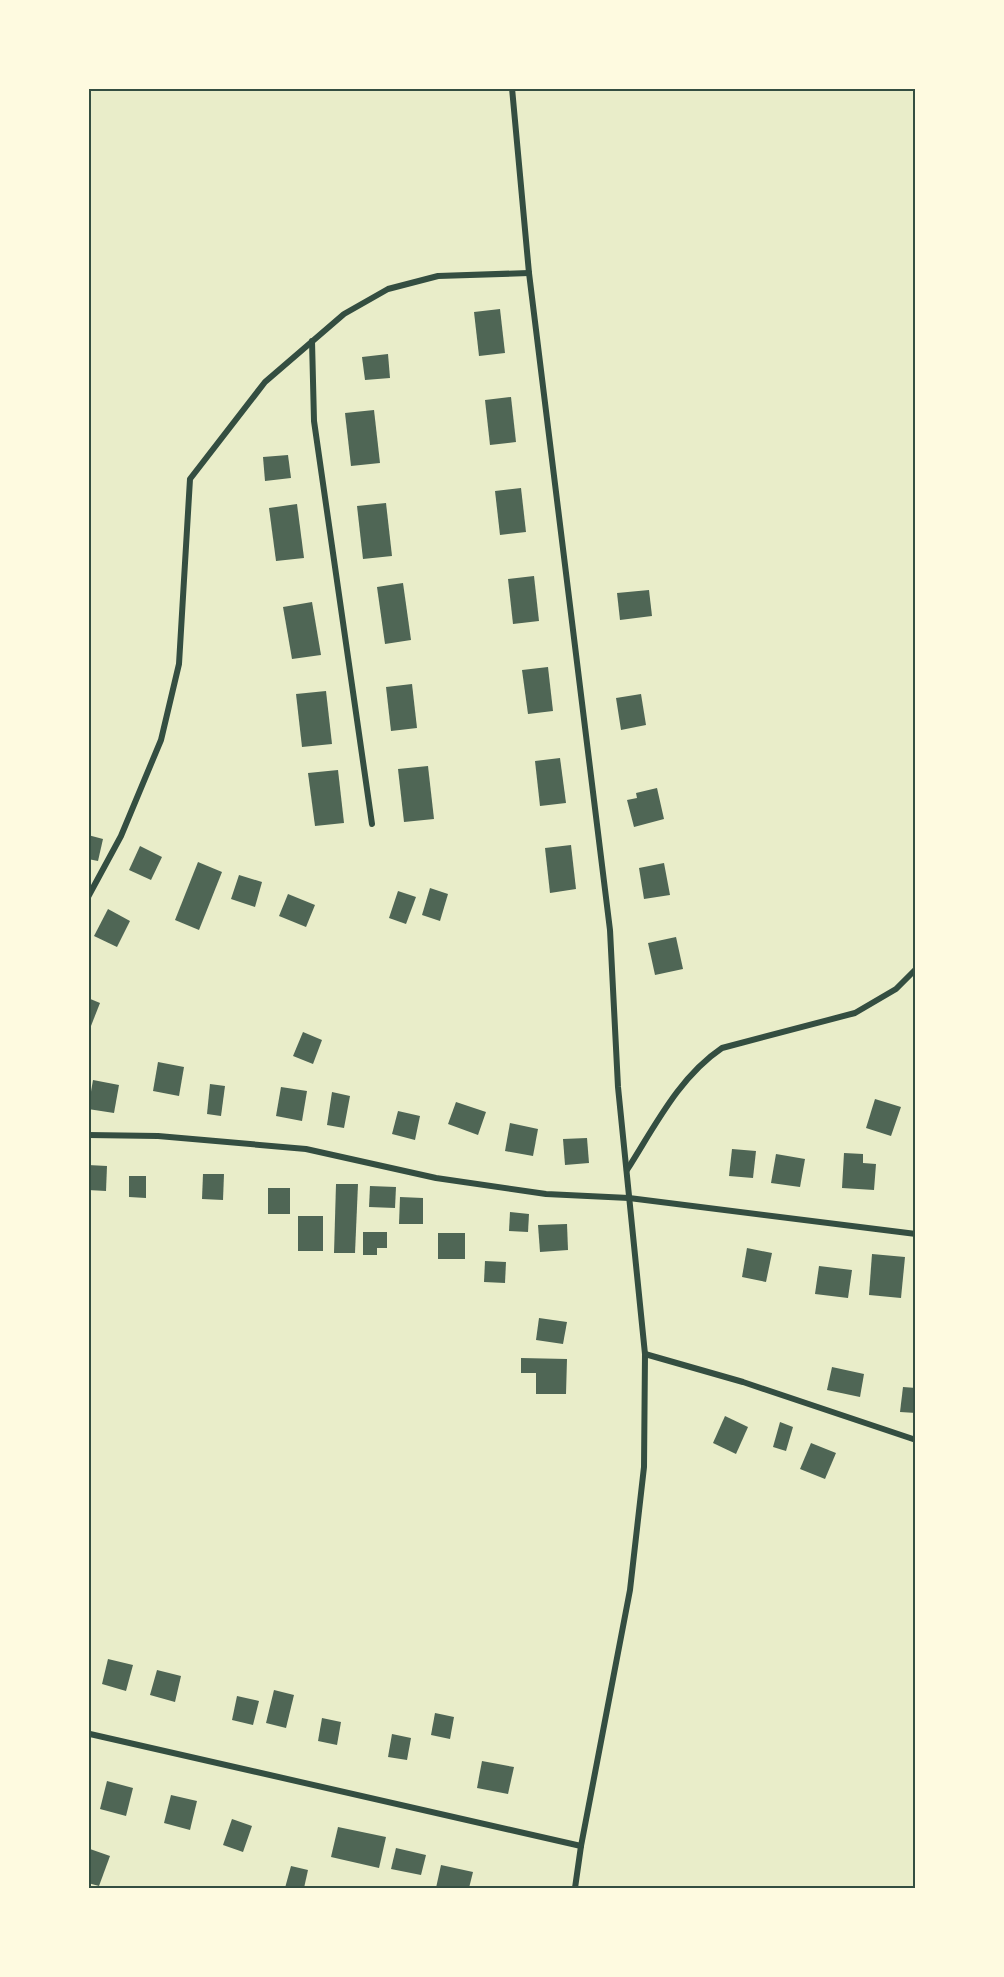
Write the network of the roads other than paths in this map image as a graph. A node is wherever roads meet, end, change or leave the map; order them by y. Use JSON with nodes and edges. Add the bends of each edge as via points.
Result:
{"nodes":[{"id":1,"x":512,"y":88,"type":"edge"},
{"id":2,"x":530,"y":273,"type":"junction"},
{"id":3,"x":312,"y":341,"type":"junction"},
{"id":4,"x":372,"y":824,"type":"dead end"},
{"id":5,"x":88,"y":897,"type":"edge"},
{"id":6,"x":915,"y":969,"type":"edge"},
{"id":7,"x":88,"y":1135,"type":"edge"},
{"id":8,"x":627,"y":1170,"type":"junction"},
{"id":9,"x":629,"y":1198,"type":"junction"},
{"id":10,"x":915,"y":1234,"type":"edge"},
{"id":11,"x":645,"y":1354,"type":"junction"},
{"id":12,"x":915,"y":1440,"type":"edge"},
{"id":13,"x":88,"y":1736,"type":"edge"},
{"id":14,"x":581,"y":1846,"type":"junction"},
{"id":15,"x":575,"y":1888,"type":"edge"}],
"edges":[{"from":1,"to":2,"type":"street"},
{"from":2,"to":3,"type":"street","via":[[438,276],[388,289],[344,314]]},
{"from":2,"to":8,"type":"street","via":[[610,930],[618,1088]]},
{"from":3,"to":4,"type":"street","via":[[314,421]]},
{"from":3,"to":5,"type":"street","via":[[265,381],[190,478],[179,664],[161,740],[122,836]]},
{"from":6,"to":8,"type":"street","via":[[896,989],[855,1013],[723,1048],[706,1059],[680,1087]]},
{"from":7,"to":9,"type":"street","via":[[158,1136],[306,1149],[436,1178],[546,1194]]},
{"from":8,"to":9,"type":"street"},
{"from":9,"to":10,"type":"street"},
{"from":9,"to":11,"type":"street"},
{"from":11,"to":12,"type":"street","via":[[743,1382]]},
{"from":11,"to":14,"type":"street","via":[[644,1467],[630,1590]]},
{"from":13,"to":14,"type":"street"},
{"from":14,"to":15,"type":"street"}]}
